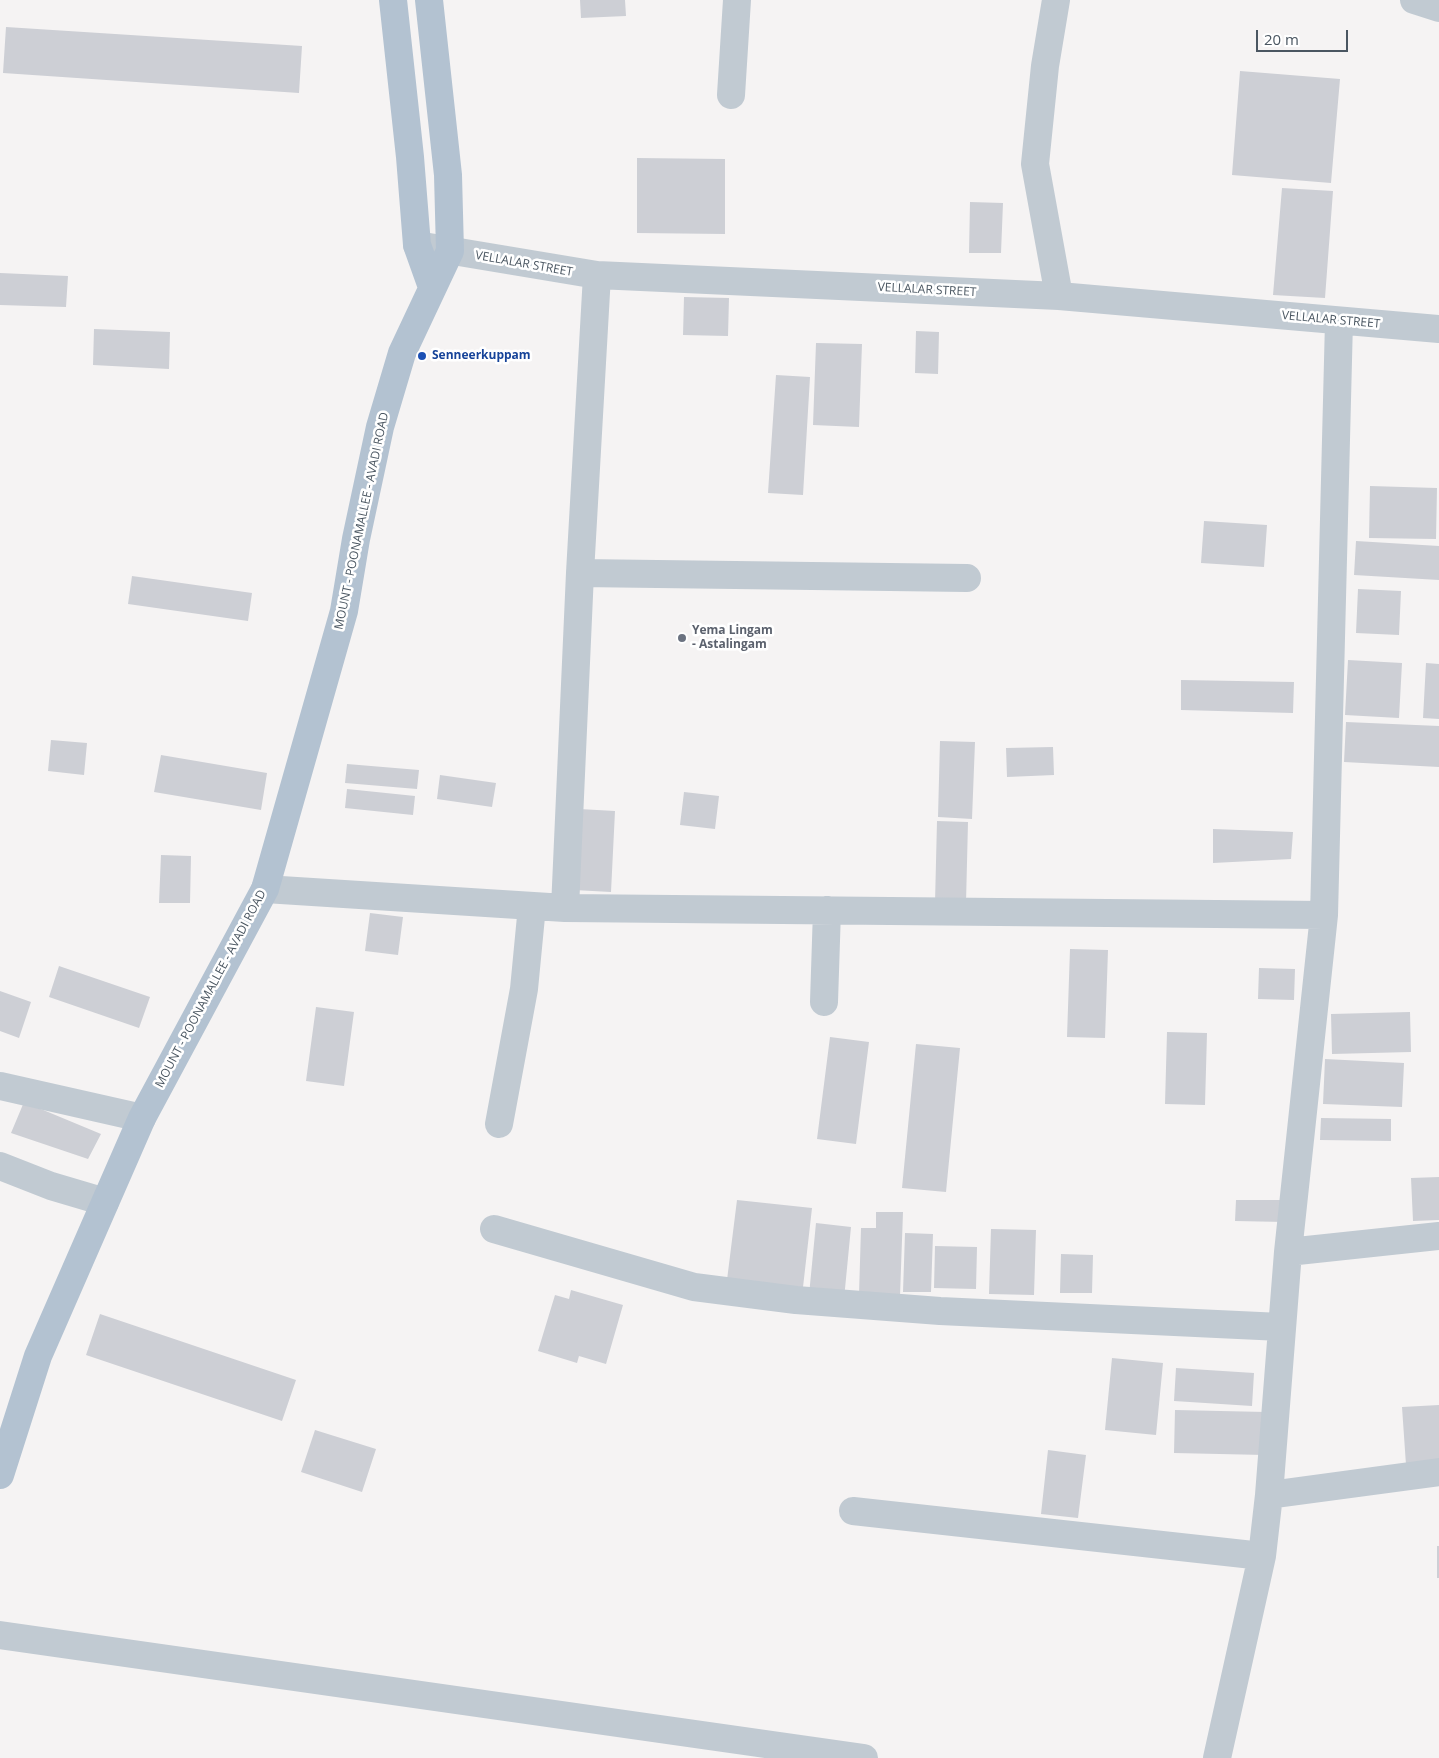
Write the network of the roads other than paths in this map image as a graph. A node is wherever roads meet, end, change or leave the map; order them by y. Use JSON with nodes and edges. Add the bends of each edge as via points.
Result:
{"nodes":[{"id":1,"x":392,"y":0,"type":"edge"},
{"id":2,"x":429,"y":0,"type":"edge"},
{"id":3,"x":737,"y":0,"type":"edge"},
{"id":4,"x":1056,"y":0,"type":"edge"},
{"id":5,"x":1414,"y":0,"type":"edge"},
{"id":6,"x":1439,"y":8,"type":"edge"},
{"id":7,"x":731,"y":95,"type":"dead end"},
{"id":8,"x":417,"y":246,"type":"junction"},
{"id":9,"x":450,"y":251,"type":"junction"},
{"id":10,"x":597,"y":275,"type":"junction"},
{"id":11,"x":432,"y":287,"type":"junction"},
{"id":12,"x":1059,"y":296,"type":"junction"},
{"id":13,"x":1339,"y":321,"type":"junction"},
{"id":14,"x":1439,"y":329,"type":"edge"},
{"id":15,"x":580,"y":573,"type":"junction"},
{"id":16,"x":967,"y":578,"type":"dead end"},
{"id":17,"x":265,"y":888,"type":"junction"},
{"id":18,"x":532,"y":906,"type":"junction"},
{"id":19,"x":565,"y":908,"type":"junction"},
{"id":20,"x":827,"y":910,"type":"junction"},
{"id":21,"x":1324,"y":915,"type":"junction"},
{"id":22,"x":824,"y":1002,"type":"dead end"},
{"id":23,"x":0,"y":1086,"type":"edge"},
{"id":24,"x":142,"y":1118,"type":"junction"},
{"id":25,"x":499,"y":1124,"type":"dead end"},
{"id":26,"x":0,"y":1166,"type":"edge"},
{"id":27,"x":105,"y":1202,"type":"junction"},
{"id":28,"x":494,"y":1229,"type":"dead end"},
{"id":29,"x":1439,"y":1236,"type":"edge"},
{"id":30,"x":1288,"y":1252,"type":"junction"},
{"id":31,"x":1281,"y":1327,"type":"junction"},
{"id":32,"x":1439,"y":1472,"type":"edge"},
{"id":33,"x":0,"y":1475,"type":"edge"},
{"id":34,"x":1269,"y":1495,"type":"junction"},
{"id":35,"x":853,"y":1511,"type":"dead end"},
{"id":36,"x":1262,"y":1556,"type":"junction"},
{"id":37,"x":0,"y":1635,"type":"edge"},
{"id":38,"x":864,"y":1758,"type":"edge"},
{"id":39,"x":1217,"y":1758,"type":"edge"}],
"edges":[{"from":1,"to":8,"type":"main road"},
{"from":2,"to":9,"type":"main road","name":"MOUNT - POONAMALLEE - AVADI ROAD","via":[[448,176]]},
{"from":3,"to":7,"type":"street"},
{"from":4,"to":12,"type":"street","via":[[1035,164]]},
{"from":5,"to":6,"type":"street"},
{"from":8,"to":9,"type":"street","name":"VELLALAR STREET"},
{"from":8,"to":11,"type":"main road"},
{"from":9,"to":10,"type":"street","name":"VELLALAR STREET"},
{"from":9,"to":11,"type":"main road","name":"MOUNT - POONAMALLEE - AVADI ROAD"},
{"from":10,"to":12,"type":"street","name":"VELLALAR STREET"},
{"from":10,"to":15,"type":"street"},
{"from":11,"to":17,"type":"main road","name":"MOUNT - POONAMALLEE - AVADI ROAD","via":[[402,353],[380,427],[344,610]]},
{"from":12,"to":13,"type":"street","name":"VELLALAR STREET"},
{"from":13,"to":14,"type":"street","name":"VELLALAR STREET"},
{"from":13,"to":21,"type":"street"},
{"from":15,"to":16,"type":"street"},
{"from":15,"to":19,"type":"street"},
{"from":17,"to":18,"type":"street"},
{"from":17,"to":24,"type":"main road","name":"MOUNT - POONAMALLEE - AVADI ROAD"},
{"from":18,"to":19,"type":"street"},
{"from":18,"to":25,"type":"street","via":[[524,990]]},
{"from":19,"to":20,"type":"street"},
{"from":20,"to":21,"type":"street"},
{"from":20,"to":22,"type":"street"},
{"from":21,"to":30,"type":"street"},
{"from":23,"to":24,"type":"street"},
{"from":24,"to":27,"type":"main road","name":"MOUNT - POONAMALLEE - AVADI ROAD"},
{"from":26,"to":27,"type":"street"},
{"from":27,"to":33,"type":"main road","name":"MOUNT - POONAMALLEE - AVADI ROAD","via":[[38,1356]]},
{"from":28,"to":31,"type":"street","via":[[694,1286],[796,1300],[940,1311]]},
{"from":29,"to":30,"type":"street"},
{"from":30,"to":31,"type":"street"},
{"from":31,"to":34,"type":"street"},
{"from":32,"to":34,"type":"street"},
{"from":34,"to":36,"type":"street"},
{"from":35,"to":36,"type":"street"},
{"from":36,"to":39,"type":"street"},
{"from":37,"to":38,"type":"street"}]}
